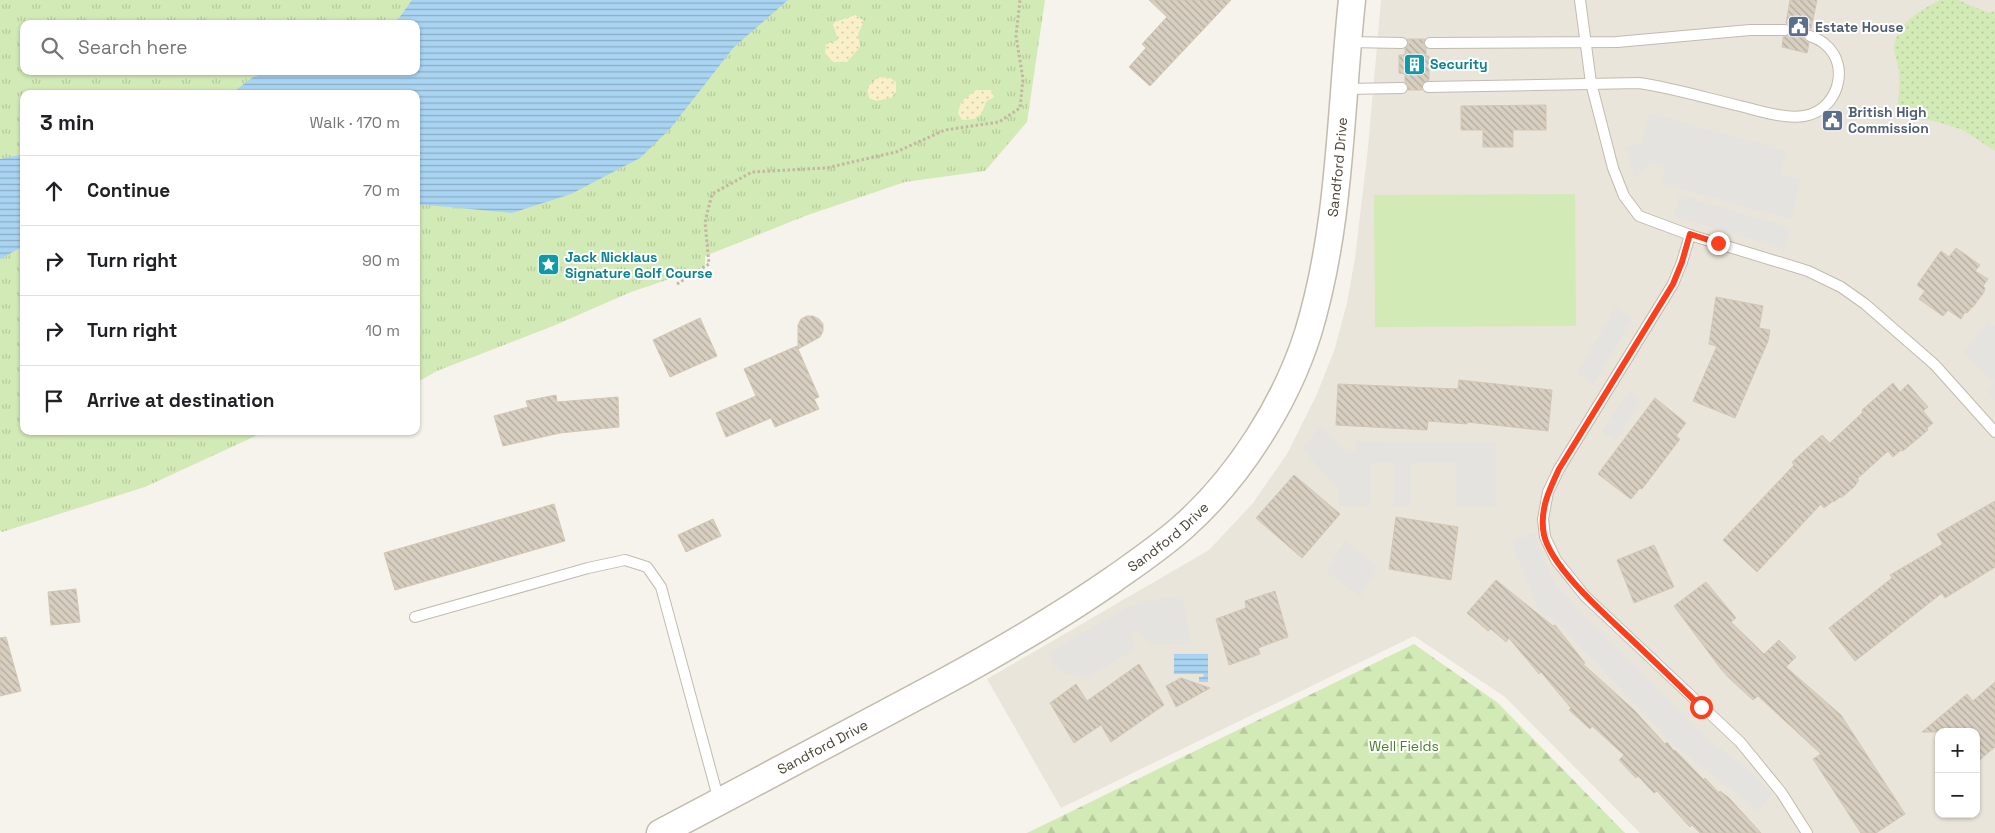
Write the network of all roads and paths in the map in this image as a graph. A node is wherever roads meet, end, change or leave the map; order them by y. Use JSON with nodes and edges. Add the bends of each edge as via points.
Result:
{"nodes":[{"id":1,"x":1020,"y":0,"type":"edge"},
{"id":2,"x":1352,"y":0,"type":"edge"},
{"id":3,"x":1580,"y":0,"type":"edge"},
{"id":4,"x":1785,"y":30,"type":"dead end"},
{"id":5,"x":1810,"y":36,"type":"dead end"},
{"id":6,"x":1585,"y":40,"type":"junction"},
{"id":7,"x":1348,"y":42,"type":"junction"},
{"id":8,"x":1402,"y":42,"type":"dead end"},
{"id":9,"x":1430,"y":42,"type":"dead end"},
{"id":10,"x":1591,"y":84,"type":"junction"},
{"id":11,"x":1428,"y":87,"type":"dead end"},
{"id":12,"x":1402,"y":88,"type":"dead end"},
{"id":13,"x":1344,"y":89,"type":"junction"},
{"id":14,"x":1690,"y":234,"type":"junction"},
{"id":15,"x":676,"y":284,"type":"dead end"},
{"id":16,"x":1995,"y":432,"type":"edge"},
{"id":17,"x":415,"y":617,"type":"dead end"},
{"id":18,"x":719,"y":802,"type":"junction"},
{"id":19,"x":660,"y":833,"type":"edge"},
{"id":20,"x":1807,"y":833,"type":"edge"}],
"edges":[{"from":1,"to":15,"type":"path","via":[[1016,36],[1023,79],[1020,108],[999,122],[945,130],[896,152],[826,168],[752,172],[712,194],[705,222],[709,264]]},
{"from":2,"to":7,"type":"street","name":"Sandford Drive"},
{"from":3,"to":6,"type":"lane"},
{"from":4,"to":6,"type":"lane","via":[[1627,41]]},
{"from":5,"to":10,"type":"lane","via":[[1826,43],[1835,54],[1839,77],[1827,103],[1806,116],[1756,110],[1661,86]]},
{"from":6,"to":9,"type":"lane"},
{"from":6,"to":10,"type":"lane"},
{"from":7,"to":8,"type":"lane"},
{"from":7,"to":13,"type":"street","name":"Sandford Drive"},
{"from":10,"to":11,"type":"lane"},
{"from":10,"to":14,"type":"lane","via":[[1618,182],[1632,208],[1651,222]]},
{"from":12,"to":13,"type":"lane"},
{"from":13,"to":18,"type":"street","name":"Sandford Drive","via":[[1337,187],[1325,266],[1307,335],[1272,415],[1215,492],[1185,525],[1084,600],[1023,638]]},
{"from":14,"to":16,"type":"lane","via":[[1808,270],[1841,287],[1935,364]]},
{"from":14,"to":20,"type":"lane","via":[[1673,284],[1555,478],[1545,504],[1545,537],[1556,560],[1585,596],[1753,756]]},
{"from":17,"to":18,"type":"lane","via":[[625,560],[647,567],[661,587]]},
{"from":18,"to":19,"type":"street","name":"Sandford Drive"}]}
